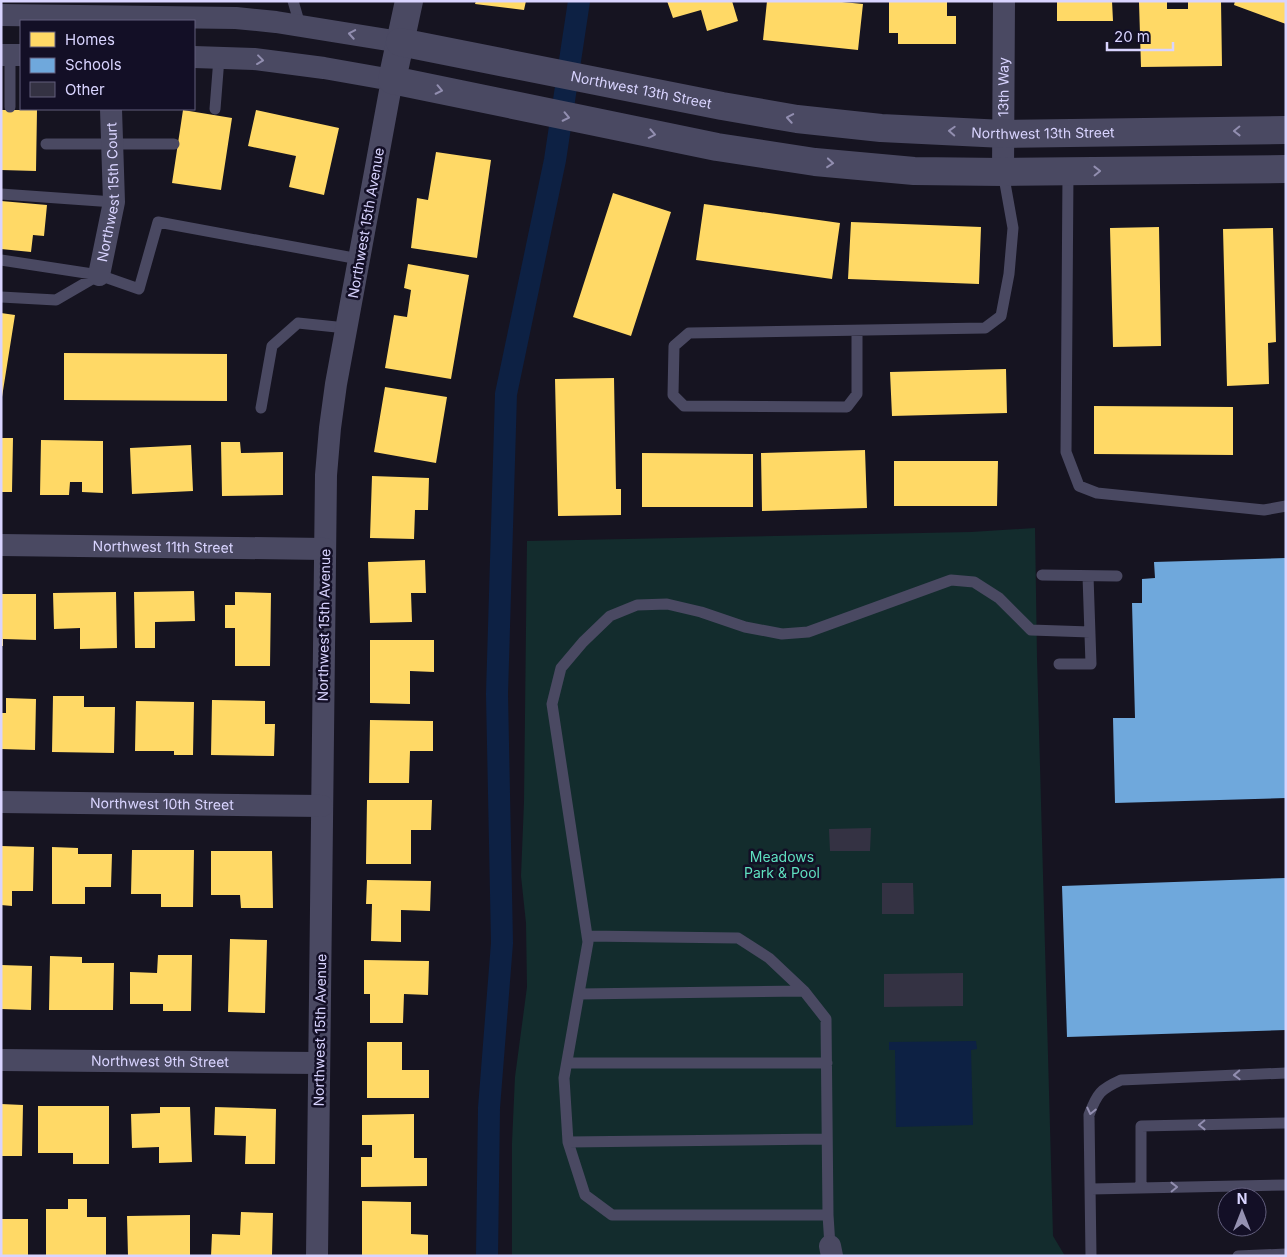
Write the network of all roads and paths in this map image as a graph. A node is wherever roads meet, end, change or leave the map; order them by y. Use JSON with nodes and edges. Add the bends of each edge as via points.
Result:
{"nodes":[{"id":1,"x":293,"y":1,"type":"edge"},
{"id":2,"x":409,"y":1,"type":"edge"},
{"id":3,"x":1004,"y":1,"type":"edge"},
{"id":4,"x":97,"y":13,"type":"edge"},
{"id":5,"x":1,"y":15,"type":"edge"},
{"id":6,"x":300,"y":25,"type":"junction"},
{"id":7,"x":400,"y":42,"type":"junction"},
{"id":8,"x":11,"y":55,"type":"edge"},
{"id":9,"x":195,"y":57,"type":"edge"},
{"id":10,"x":220,"y":58,"type":"junction"},
{"id":11,"x":392,"y":80,"type":"junction"},
{"id":12,"x":10,"y":107,"type":"dead end"},
{"id":13,"x":215,"y":109,"type":"dead end"},
{"id":14,"x":111,"y":110,"type":"edge"},
{"id":15,"x":1286,"y":130,"type":"edge"},
{"id":16,"x":1004,"y":134,"type":"junction"},
{"id":17,"x":46,"y":144,"type":"dead end"},
{"id":18,"x":112,"y":144,"type":"junction"},
{"id":19,"x":174,"y":144,"type":"dead end"},
{"id":20,"x":1286,"y":169,"type":"edge"},
{"id":21,"x":1003,"y":172,"type":"junction"},
{"id":22,"x":1068,"y":172,"type":"junction"},
{"id":23,"x":1,"y":194,"type":"edge"},
{"id":24,"x":114,"y":202,"type":"junction"},
{"id":25,"x":359,"y":259,"type":"junction"},
{"id":26,"x":1,"y":260,"type":"edge"},
{"id":27,"x":99,"y":275,"type":"junction"},
{"id":28,"x":1,"y":297,"type":"edge"},
{"id":29,"x":346,"y":328,"type":"junction"},
{"id":30,"x":857,"y":331,"type":"junction"},
{"id":31,"x":261,"y":408,"type":"dead end"},
{"id":32,"x":1286,"y":506,"type":"edge"},
{"id":33,"x":1,"y":546,"type":"edge"},
{"id":34,"x":325,"y":549,"type":"junction"},
{"id":35,"x":1042,"y":575,"type":"dead end"},
{"id":36,"x":1088,"y":576,"type":"junction"},
{"id":37,"x":1117,"y":576,"type":"dead end"},
{"id":38,"x":1090,"y":632,"type":"junction"},
{"id":39,"x":1060,"y":664,"type":"dead end"},
{"id":40,"x":1,"y":802,"type":"edge"},
{"id":41,"x":322,"y":806,"type":"junction"},
{"id":42,"x":587,"y":936,"type":"junction"},
{"id":43,"x":804,"y":991,"type":"junction"},
{"id":44,"x":579,"y":994,"type":"junction"},
{"id":45,"x":1,"y":1060,"type":"edge"},
{"id":46,"x":319,"y":1063,"type":"junction"},
{"id":47,"x":567,"y":1063,"type":"junction"},
{"id":48,"x":826,"y":1063,"type":"junction"},
{"id":49,"x":1286,"y":1073,"type":"edge"},
{"id":50,"x":1286,"y":1123,"type":"edge"},
{"id":51,"x":828,"y":1139,"type":"junction"},
{"id":52,"x":568,"y":1142,"type":"junction"},
{"id":53,"x":1286,"y":1185,"type":"edge"},
{"id":54,"x":1141,"y":1187,"type":"junction"},
{"id":55,"x":1091,"y":1188,"type":"junction"},
{"id":56,"x":828,"y":1215,"type":"junction"},
{"id":57,"x":831,"y":1251,"type":"edge"},
{"id":58,"x":1286,"y":1254,"type":"edge"},
{"id":59,"x":317,"y":1256,"type":"edge"},
{"id":60,"x":1092,"y":1256,"type":"edge"},
{"id":61,"x":1238,"y":1256,"type":"edge"}],
"edges":[{"from":1,"to":6,"type":"lane"},
{"from":2,"to":7,"type":"street","name":"Northwest 15th Avenue"},
{"from":3,"to":16,"type":"street","name":"13th Way"},
{"from":4,"to":5,"type":"street","name":"Northwest 13th Street"},
{"from":4,"to":6,"type":"street","name":"Northwest 13th Street","via":[[236,18]]},
{"from":7,"to":6,"type":"street","name":"Northwest 13th Street","one_way":true},
{"from":7,"to":11,"type":"street","name":"Northwest 15th Avenue"},
{"from":16,"to":7,"type":"street","name":"Northwest 13th Street","one_way":true,"via":[[881,128],[797,119]]},
{"from":8,"to":12,"type":"lane"},
{"from":9,"to":10,"type":"street"},
{"from":10,"to":11,"type":"street","one_way":true,"via":[[271,61]]},
{"from":10,"to":13,"type":"lane"},
{"from":11,"to":21,"type":"street","one_way":true,"via":[[717,147],[815,162],[914,171]]},
{"from":11,"to":25,"type":"street","name":"Northwest 15th Avenue"},
{"from":14,"to":18,"type":"street","name":"Northwest 15th Court"},
{"from":15,"to":16,"type":"street","name":"Northwest 13th Street","one_way":true},
{"from":16,"to":21,"type":"street","name":"13th Way"},
{"from":17,"to":18,"type":"lane"},
{"from":18,"to":19,"type":"lane"},
{"from":18,"to":24,"type":"street","name":"Northwest 15th Court"},
{"from":22,"to":20,"type":"street","one_way":true},
{"from":21,"to":22,"type":"street"},
{"from":21,"to":30,"type":"lane","via":[[1013,228],[1002,316],[985,328]]},
{"from":22,"to":32,"type":"lane","via":[[1066,452],[1079,486],[1098,493],[1264,510]]},
{"from":23,"to":24,"type":"lane"},
{"from":24,"to":27,"type":"street","name":"Northwest 15th Court"},
{"from":25,"to":27,"type":"lane","via":[[158,222],[139,289]]},
{"from":25,"to":29,"type":"street","name":"Northwest 15th Avenue"},
{"from":26,"to":27,"type":"lane"},
{"from":27,"to":28,"type":"lane","via":[[56,300]]},
{"from":29,"to":31,"type":"lane","via":[[298,323],[272,346]]},
{"from":29,"to":34,"type":"street","name":"Northwest 15th Avenue","via":[[330,428]]},
{"from":30,"to":30,"type":"lane","via":[[689,333],[674,346],[673,395],[684,406],[847,407],[857,394]]},
{"from":33,"to":34,"type":"street","name":"Northwest 11th Street"},
{"from":34,"to":41,"type":"street","name":"Northwest 15th Avenue"},
{"from":35,"to":36,"type":"lane"},
{"from":36,"to":37,"type":"lane"},
{"from":36,"to":38,"type":"lane"},
{"from":38,"to":39,"type":"lane","via":[[1091,664]]},
{"from":38,"to":42,"type":"lane","via":[[1031,630],[1000,598],[974,582],[951,580],[808,632],[782,634],[745,627],[667,604],[636,605],[610,616],[561,668],[552,704]]},
{"from":40,"to":41,"type":"street","name":"Northwest 10th Street"},
{"from":41,"to":46,"type":"street","name":"Northwest 15th Avenue"},
{"from":42,"to":43,"type":"lane","via":[[738,938],[768,958]]},
{"from":42,"to":44,"type":"lane"},
{"from":43,"to":44,"type":"lane"},
{"from":43,"to":48,"type":"lane","via":[[826,1019]]},
{"from":44,"to":47,"type":"lane"},
{"from":45,"to":46,"type":"street","name":"Northwest 9th Street"},
{"from":46,"to":59,"type":"street","name":"Northwest 15th Avenue"},
{"from":47,"to":48,"type":"lane"},
{"from":47,"to":52,"type":"lane","via":[[564,1078]]},
{"from":48,"to":51,"type":"lane"},
{"from":49,"to":55,"type":"lane","one_way":true,"via":[[1121,1080],[1104,1088],[1094,1100],[1089,1115]]},
{"from":50,"to":54,"type":"lane","one_way":true,"via":[[1141,1126]]},
{"from":51,"to":52,"type":"lane"},
{"from":51,"to":56,"type":"lane"},
{"from":52,"to":56,"type":"lane","via":[[585,1195],[612,1215]]},
{"from":54,"to":53,"type":"lane","one_way":true},
{"from":54,"to":55,"type":"lane"},
{"from":55,"to":60,"type":"lane"},
{"from":56,"to":57,"type":"lane"},
{"from":58,"to":61,"type":"lane"}]}
